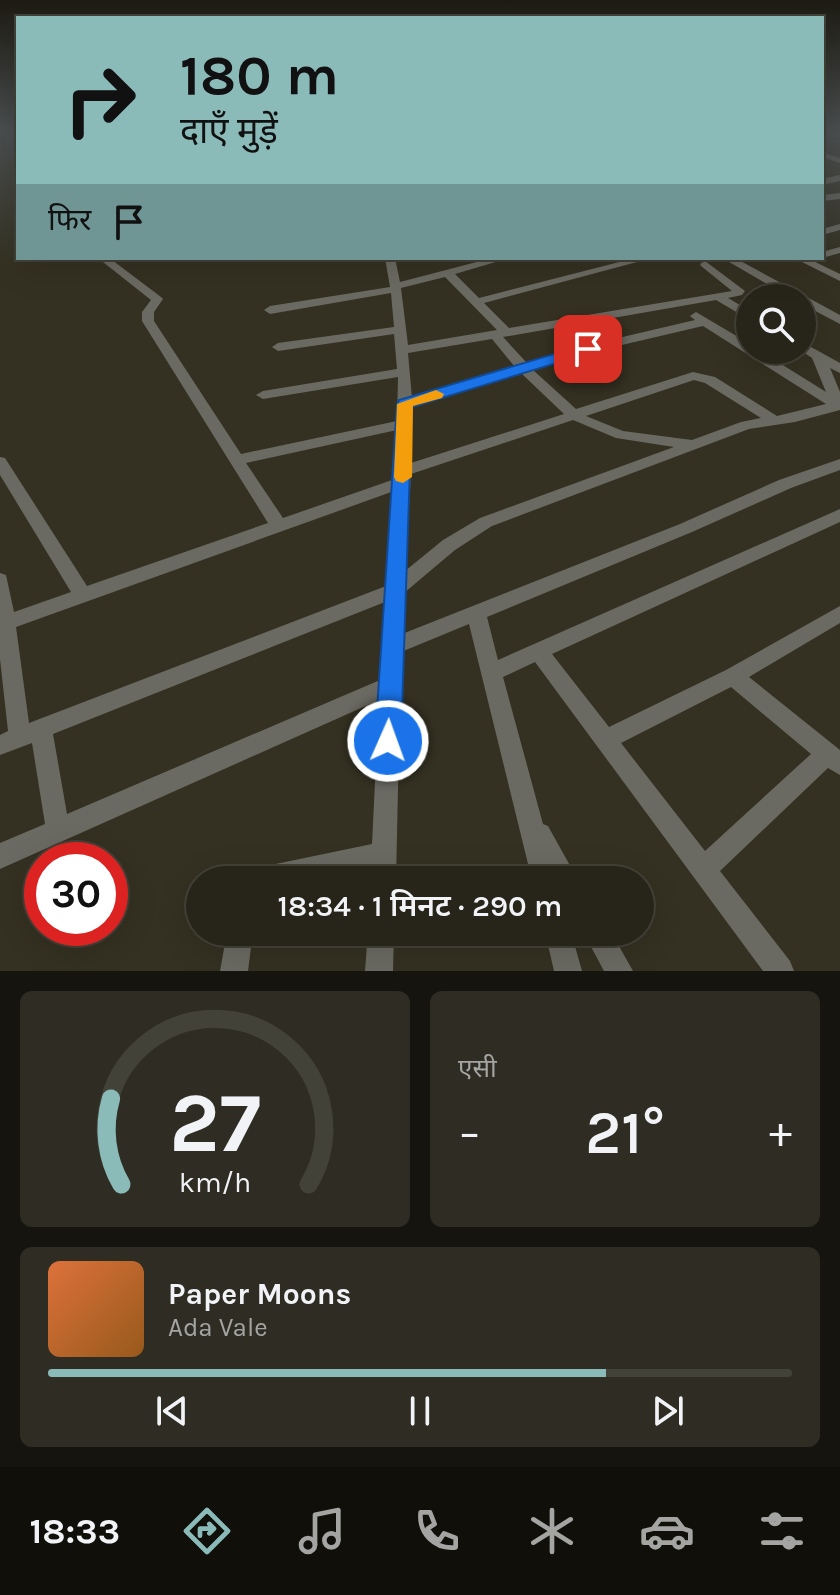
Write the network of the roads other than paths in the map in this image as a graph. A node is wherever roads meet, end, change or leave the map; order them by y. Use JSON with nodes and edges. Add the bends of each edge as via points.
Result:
{"nodes":[{"id":1,"x":390,"y":260,"type":"edge"},
{"id":2,"x":496,"y":260,"type":"edge"},
{"id":3,"x":639,"y":260,"type":"edge"},
{"id":4,"x":694,"y":260,"type":"edge"},
{"id":5,"x":726,"y":260,"type":"edge"},
{"id":6,"x":733,"y":260,"type":"edge"},
{"id":7,"x":807,"y":260,"type":"edge"},
{"id":8,"x":108,"y":262,"type":"dead end"},
{"id":9,"x":705,"y":264,"type":"junction"},
{"id":10,"x":447,"y":272,"type":"junction"},
{"id":11,"x":840,"y":278,"type":"edge"},
{"id":12,"x":775,"y":284,"type":"edge"},
{"id":13,"x":396,"y":287,"type":"junction"},
{"id":14,"x":720,"y":298,"type":"junction"},
{"id":15,"x":479,"y":301,"type":"junction"},
{"id":16,"x":678,"y":304,"type":"junction"},
{"id":17,"x":816,"y":307,"type":"edge"},
{"id":18,"x":736,"y":308,"type":"edge"},
{"id":19,"x":270,"y":310,"type":"dead end"},
{"id":20,"x":840,"y":320,"type":"edge"},
{"id":21,"x":704,"y":322,"type":"junction"},
{"id":22,"x":400,"y":330,"type":"junction"},
{"id":23,"x":502,"y":335,"type":"junction"},
{"id":24,"x":278,"y":347,"type":"dead end"},
{"id":25,"x":402,"y":350,"type":"junction"},
{"id":26,"x":818,"y":356,"type":"joint"},
{"id":27,"x":523,"y":368,"type":"junction"},
{"id":28,"x":840,"y":369,"type":"edge"},
{"id":29,"x":404,"y":372,"type":"junction"},
{"id":30,"x":263,"y":395,"type":"dead end"},
{"id":31,"x":839,"y":405,"type":"edge"},
{"id":32,"x":404,"y":414,"type":"junction"},
{"id":33,"x":573,"y":414,"type":"junction"},
{"id":34,"x":775,"y":421,"type":"junction"},
{"id":35,"x":696,"y":444,"type":"junction"},
{"id":36,"x":236,"y":460,"type":"junction"},
{"id":37,"x":840,"y":464,"type":"edge"},
{"id":38,"x":3,"y":472,"type":"edge"},
{"id":39,"x":403,"y":476,"type":"junction"},
{"id":40,"x":840,"y":515,"type":"edge"},
{"id":41,"x":279,"y":526,"type":"junction"},
{"id":42,"x":0,"y":580,"type":"edge"},
{"id":43,"x":395,"y":590,"type":"junction"},
{"id":44,"x":83,"y":595,"type":"junction"},
{"id":45,"x":476,"y":613,"type":"junction"},
{"id":46,"x":840,"y":614,"type":"edge"},
{"id":47,"x":2,"y":624,"type":"edge"},
{"id":48,"x":391,"y":647,"type":"junction"},
{"id":49,"x":539,"y":652,"type":"junction"},
{"id":50,"x":491,"y":673,"type":"junction"},
{"id":51,"x":733,"y":676,"type":"junction"},
{"id":52,"x":390,"y":685,"type":"junction"},
{"id":53,"x":20,"y":737,"type":"edge"},
{"id":54,"x":604,"y":741,"type":"junction"},
{"id":55,"x":834,"y":759,"type":"edge"},
{"id":56,"x":530,"y":820,"type":"junction"},
{"id":57,"x":58,"y":830,"type":"junction"},
{"id":58,"x":385,"y":854,"type":"junction"},
{"id":59,"x":0,"y":856,"type":"edge"},
{"id":60,"x":328,"y":866,"type":"edge"},
{"id":61,"x":384,"y":866,"type":"edge"},
{"id":62,"x":542,"y":866,"type":"edge"},
{"id":63,"x":557,"y":866,"type":"edge"},
{"id":64,"x":703,"y":870,"type":"junction"},
{"id":65,"x":238,"y":946,"type":"edge"},
{"id":66,"x":380,"y":946,"type":"edge"},
{"id":67,"x":562,"y":946,"type":"edge"},
{"id":68,"x":604,"y":946,"type":"edge"},
{"id":69,"x":234,"y":971,"type":"edge"},
{"id":70,"x":379,"y":971,"type":"edge"},
{"id":71,"x":568,"y":971,"type":"edge"},
{"id":72,"x":619,"y":971,"type":"edge"},
{"id":73,"x":780,"y":971,"type":"edge"}],
"edges":[{"from":1,"to":13,"type":"street"},
{"from":2,"to":10,"type":"street"},
{"from":3,"to":15,"type":"street"},
{"from":4,"to":9,"type":"street"},
{"from":5,"to":9,"type":"street"},
{"from":6,"to":12,"type":"street"},
{"from":7,"to":11,"type":"street"},
{"from":8,"to":36,"type":"street","via":[[157,299],[148,321]]},
{"from":9,"to":14,"type":"street","via":[[739,291]]},
{"from":10,"to":13,"type":"street"},
{"from":10,"to":15,"type":"street"},
{"from":13,"to":19,"type":"street"},
{"from":13,"to":22,"type":"street"},
{"from":14,"to":16,"type":"street"},
{"from":14,"to":18,"type":"street"},
{"from":15,"to":23,"type":"street"},
{"from":16,"to":21,"type":"street"},
{"from":16,"to":23,"type":"street"},
{"from":17,"to":20,"type":"street"},
{"from":21,"to":27,"type":"street"},
{"from":21,"to":31,"type":"street"},
{"from":22,"to":24,"type":"street"},
{"from":22,"to":25,"type":"street"},
{"from":23,"to":25,"type":"street"},
{"from":23,"to":27,"type":"street"},
{"from":25,"to":29,"type":"street"},
{"from":26,"to":28,"type":"street"},
{"from":26,"to":31,"type":"street"},
{"from":27,"to":32,"type":"street"},
{"from":27,"to":33,"type":"street","via":[[546,395]]},
{"from":29,"to":30,"type":"street"},
{"from":29,"to":32,"type":"street"},
{"from":31,"to":34,"type":"street"},
{"from":32,"to":36,"type":"street"},
{"from":32,"to":39,"type":"street"},
{"from":33,"to":34,"type":"street","via":[[693,376],[710,380]]},
{"from":33,"to":35,"type":"street","via":[[627,438]]},
{"from":33,"to":39,"type":"street"},
{"from":34,"to":35,"type":"street","via":[[746,425]]},
{"from":35,"to":43,"type":"street","via":[[486,522]]},
{"from":36,"to":41,"type":"street"},
{"from":37,"to":45,"type":"street"},
{"from":38,"to":44,"type":"street"},
{"from":39,"to":41,"type":"street"},
{"from":39,"to":43,"type":"street"},
{"from":40,"to":49,"type":"street"},
{"from":41,"to":44,"type":"street"},
{"from":42,"to":47,"type":"street"},
{"from":43,"to":48,"type":"street"},
{"from":43,"to":53,"type":"street"},
{"from":44,"to":47,"type":"street"},
{"from":45,"to":48,"type":"street"},
{"from":45,"to":50,"type":"street"},
{"from":46,"to":51,"type":"street"},
{"from":47,"to":53,"type":"street"},
{"from":48,"to":52,"type":"street"},
{"from":49,"to":50,"type":"street"},
{"from":49,"to":54,"type":"street"},
{"from":50,"to":56,"type":"street"},
{"from":51,"to":54,"type":"street"},
{"from":51,"to":55,"type":"street"},
{"from":52,"to":57,"type":"street"},
{"from":52,"to":58,"type":"street"},
{"from":53,"to":57,"type":"street"},
{"from":54,"to":64,"type":"street"},
{"from":55,"to":64,"type":"street"},
{"from":56,"to":62,"type":"street"},
{"from":56,"to":63,"type":"street"},
{"from":57,"to":59,"type":"street"},
{"from":58,"to":60,"type":"street"},
{"from":58,"to":61,"type":"street"},
{"from":64,"to":73,"type":"street"},
{"from":65,"to":69,"type":"street"},
{"from":66,"to":70,"type":"street"},
{"from":67,"to":71,"type":"street"},
{"from":68,"to":72,"type":"street"}]}
